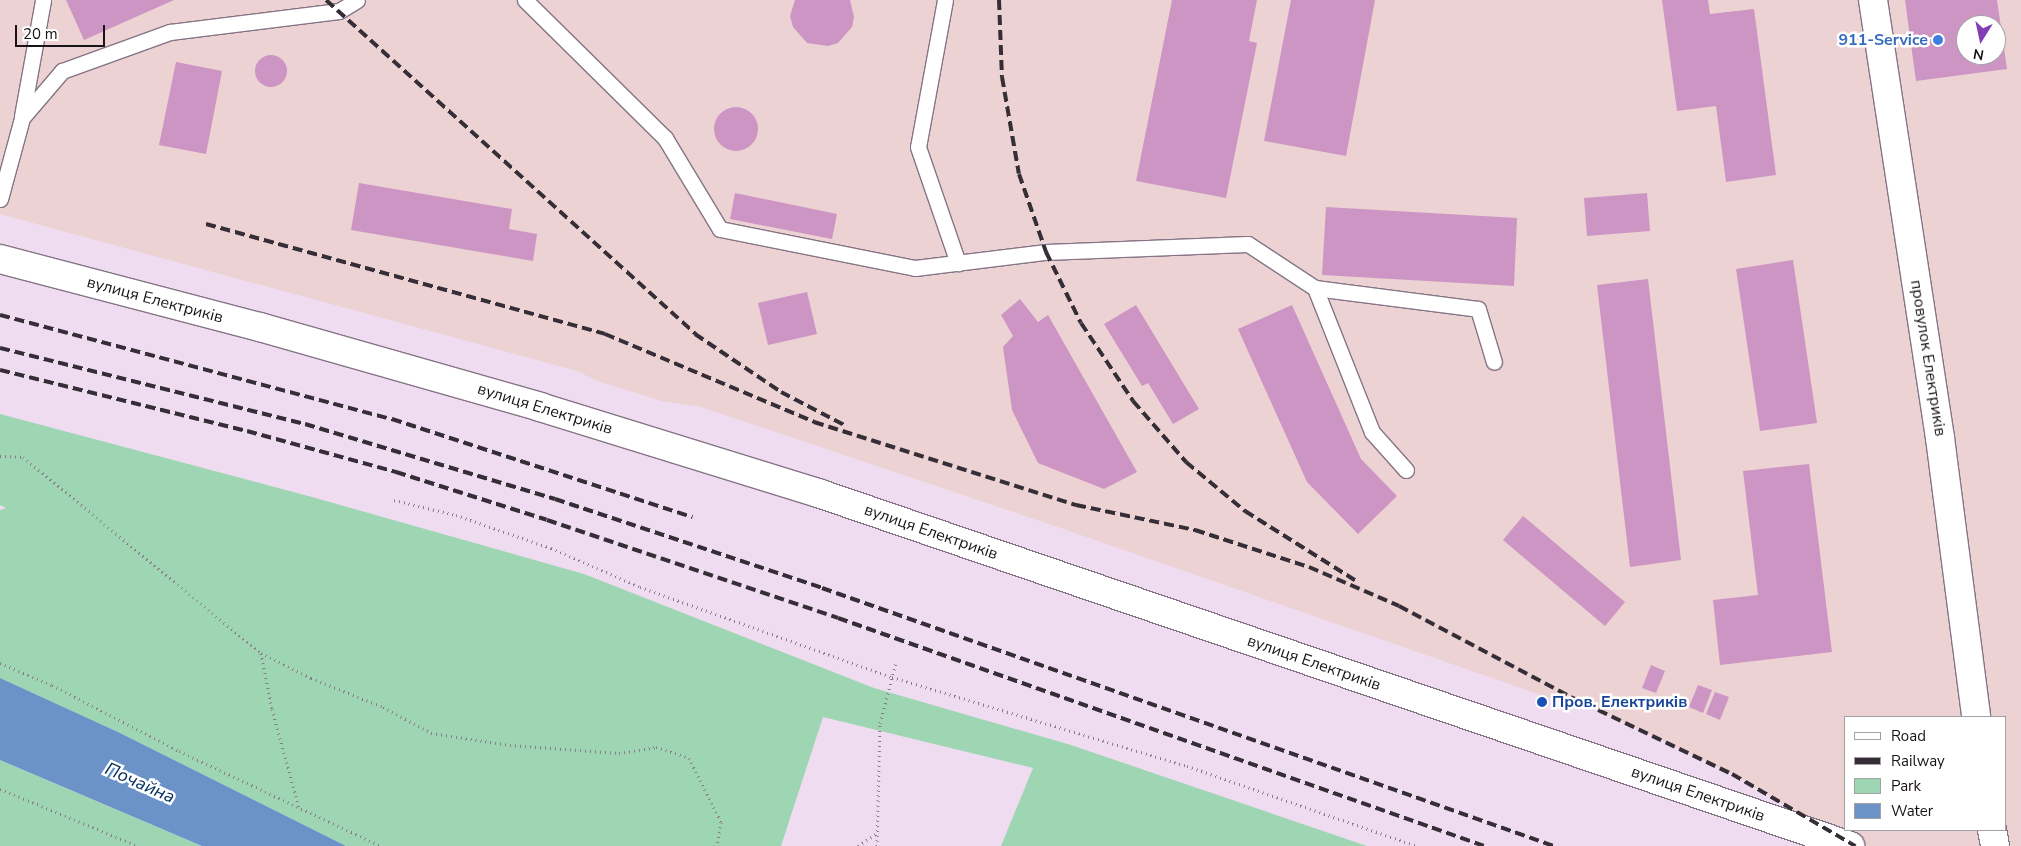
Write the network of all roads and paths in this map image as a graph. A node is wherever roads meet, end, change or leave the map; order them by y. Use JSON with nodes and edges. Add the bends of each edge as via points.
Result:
{"nodes":[{"id":1,"x":43,"y":0,"type":"edge"},
{"id":2,"x":357,"y":0,"type":"edge"},
{"id":3,"x":525,"y":0,"type":"edge"},
{"id":4,"x":945,"y":0,"type":"edge"},
{"id":5,"x":1873,"y":0,"type":"edge"},
{"id":6,"x":22,"y":118,"type":"junction"},
{"id":7,"x":0,"y":198,"type":"edge"},
{"id":8,"x":0,"y":259,"type":"edge"},
{"id":9,"x":958,"y":262,"type":"junction"},
{"id":10,"x":1315,"y":288,"type":"junction"},
{"id":11,"x":1494,"y":362,"type":"dead end"},
{"id":12,"x":0,"y":456,"type":"edge"},
{"id":13,"x":1406,"y":470,"type":"dead end"},
{"id":14,"x":394,"y":500,"type":"dead end"},
{"id":15,"x":261,"y":653,"type":"junction"},
{"id":16,"x":0,"y":663,"type":"edge"},
{"id":17,"x":896,"y":663,"type":"dead end"},
{"id":18,"x":1976,"y":716,"type":"edge"},
{"id":19,"x":0,"y":789,"type":"edge"},
{"id":20,"x":299,"y":808,"type":"junction"},
{"id":21,"x":1992,"y":831,"type":"edge"},
{"id":22,"x":876,"y":834,"type":"junction"},
{"id":23,"x":138,"y":846,"type":"edge"},
{"id":24,"x":381,"y":846,"type":"edge"},
{"id":25,"x":717,"y":846,"type":"edge"},
{"id":26,"x":858,"y":846,"type":"edge"},
{"id":27,"x":877,"y":846,"type":"edge"},
{"id":28,"x":1417,"y":846,"type":"edge"},
{"id":29,"x":1850,"y":846,"type":"edge"},
{"id":30,"x":1994,"y":846,"type":"edge"}],
"edges":[{"from":1,"to":6,"type":"lane"},
{"from":2,"to":6,"type":"lane","via":[[339,12],[170,32],[62,71]]},
{"from":3,"to":9,"type":"lane","via":[[665,138],[720,229],[915,268]]},
{"from":4,"to":9,"type":"lane","via":[[918,147]]},
{"from":5,"to":18,"type":"street","name":"провулок Електриків","via":[[1940,438]]},
{"from":6,"to":7,"type":"lane"},
{"from":8,"to":29,"type":"street","name":"вулиця Електриків","via":[[260,327],[540,406],[800,488]]},
{"from":9,"to":10,"type":"lane","via":[[1046,252],[1248,244]]},
{"from":10,"to":11,"type":"lane","via":[[1478,309]]},
{"from":10,"to":13,"type":"lane","via":[[1372,432]]},
{"from":12,"to":15,"type":"path","via":[[23,457]]},
{"from":14,"to":28,"type":"path","via":[[456,515],[551,548],[640,587],[892,677],[1187,766]]},
{"from":15,"to":20,"type":"path","via":[[272,709]]},
{"from":15,"to":25,"type":"path","via":[[311,678],[383,707],[431,733],[510,745],[619,753],[656,747],[689,758],[721,822]]},
{"from":16,"to":20,"type":"path","via":[[52,685]]},
{"from":17,"to":22,"type":"path","via":[[880,723]]},
{"from":19,"to":23,"type":"path"},
{"from":20,"to":24,"type":"path"},
{"from":21,"to":30,"type":"street"},
{"from":22,"to":26,"type":"path"},
{"from":22,"to":27,"type":"path"}]}
